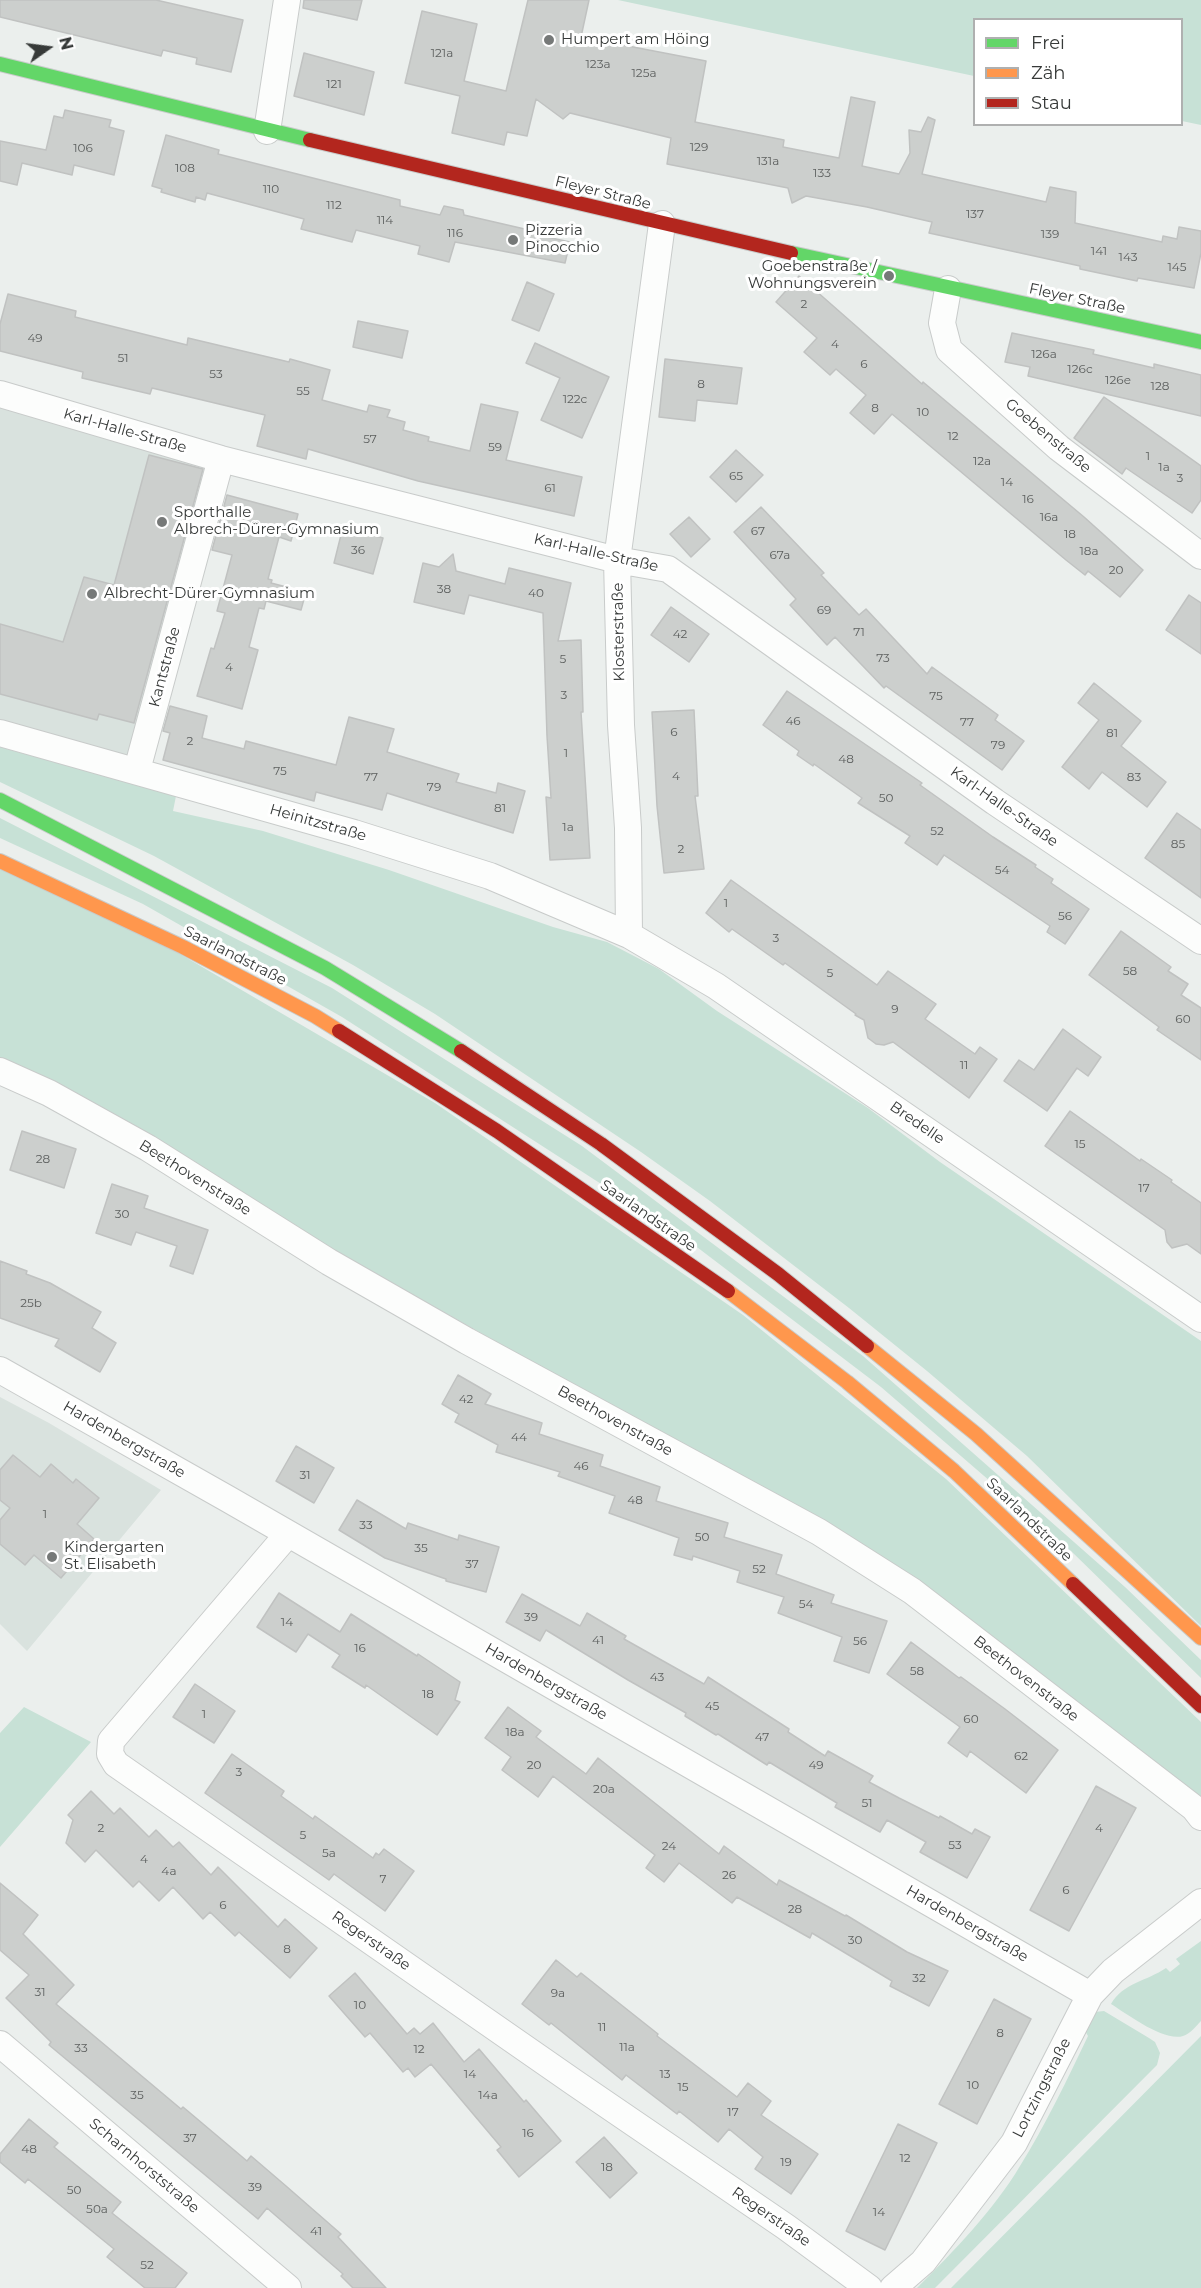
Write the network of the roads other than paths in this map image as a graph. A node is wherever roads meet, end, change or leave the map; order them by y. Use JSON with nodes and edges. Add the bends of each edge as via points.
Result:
{"nodes":[{"id":1,"x":287,"y":0,"type":"edge"},
{"id":2,"x":0,"y":64,"type":"edge"},
{"id":3,"x":267,"y":130,"type":"junction"},
{"id":4,"x":662,"y":224,"type":"junction"},
{"id":5,"x":948,"y":289,"type":"junction"},
{"id":6,"x":1201,"y":342,"type":"edge"},
{"id":7,"x":0,"y":394,"type":"edge"},
{"id":8,"x":220,"y":459,"type":"junction"},
{"id":9,"x":1201,"y":556,"type":"edge"},
{"id":10,"x":617,"y":560,"type":"junction"},
{"id":11,"x":0,"y":733,"type":"edge"},
{"id":12,"x":137,"y":770,"type":"junction"},
{"id":13,"x":0,"y":800,"type":"edge"},
{"id":14,"x":0,"y":861,"type":"edge"},
{"id":15,"x":629,"y":935,"type":"junction"},
{"id":16,"x":1201,"y":941,"type":"edge"},
{"id":17,"x":0,"y":1071,"type":"edge"},
{"id":18,"x":1201,"y":1319,"type":"edge"},
{"id":19,"x":0,"y":1370,"type":"edge"},
{"id":20,"x":288,"y":1534,"type":"junction"},
{"id":21,"x":1201,"y":1638,"type":"edge"},
{"id":22,"x":1201,"y":1706,"type":"edge"},
{"id":23,"x":1201,"y":1816,"type":"edge"},
{"id":24,"x":1201,"y":1902,"type":"edge"},
{"id":25,"x":1090,"y":1995,"type":"junction"},
{"id":26,"x":0,"y":2044,"type":"edge"},
{"id":27,"x":288,"y":2288,"type":"edge"},
{"id":28,"x":869,"y":2288,"type":"edge"},
{"id":29,"x":893,"y":2288,"type":"edge"}],
"edges":[{"from":1,"to":3,"type":"street"},
{"from":2,"to":3,"type":"main road","name":"Fleyer Straße"},
{"from":3,"to":4,"type":"main road","name":"Fleyer Straße"},
{"from":4,"to":5,"type":"main road","name":"Fleyer Straße"},
{"from":4,"to":10,"type":"street","name":"Klosterstraße"},
{"from":5,"to":6,"type":"main road","name":"Fleyer Straße"},
{"from":5,"to":9,"type":"street","name":"Goebenstraße","via":[[942,323],[949,350],[1059,448]]},
{"from":7,"to":8,"type":"street","name":"Karl-Halle-Straße"},
{"from":8,"to":10,"type":"street","name":"Karl-Halle-Straße"},
{"from":8,"to":12,"type":"street","name":"Kantstraße"},
{"from":10,"to":15,"type":"street","name":"Klosterstraße"},
{"from":10,"to":16,"type":"street","name":"Karl-Halle-Straße","via":[[668,569],[985,795]]},
{"from":11,"to":12,"type":"street","name":"Heinitzstraße"},
{"from":12,"to":15,"type":"street","name":"Heinitzstraße","via":[[490,876]]},
{"from":13,"to":21,"type":"main road","name":"Saarlandstraße","via":[[325,968],[495,1071],[601,1144],[778,1274],[976,1434]]},
{"from":14,"to":22,"type":"main road","name":"Saarlandstraße","via":[[183,947],[315,1016],[496,1131],[740,1300],[954,1471]]},
{"from":15,"to":18,"type":"street","name":"Bredelle","via":[[716,986]]},
{"from":17,"to":23,"type":"street","name":"Beethovenstraße","via":[[49,1093],[148,1148],[329,1262],[467,1341],[819,1532],[912,1591]]},
{"from":19,"to":20,"type":"street","name":"Hardenbergstraße"},
{"from":20,"to":25,"type":"street","name":"Hardenbergstraße"},
{"from":20,"to":28,"type":"street","name":"Regerstraße","via":[[111,1741],[110,1754],[116,1764]]},
{"from":24,"to":25,"type":"street","name":"Lortzingstraße","via":[[1113,1971]]},
{"from":25,"to":29,"type":"street","name":"Lortzingstraße","via":[[1014,2143],[923,2262]]},
{"from":26,"to":27,"type":"street","name":"Scharnhorststraße"}]}
